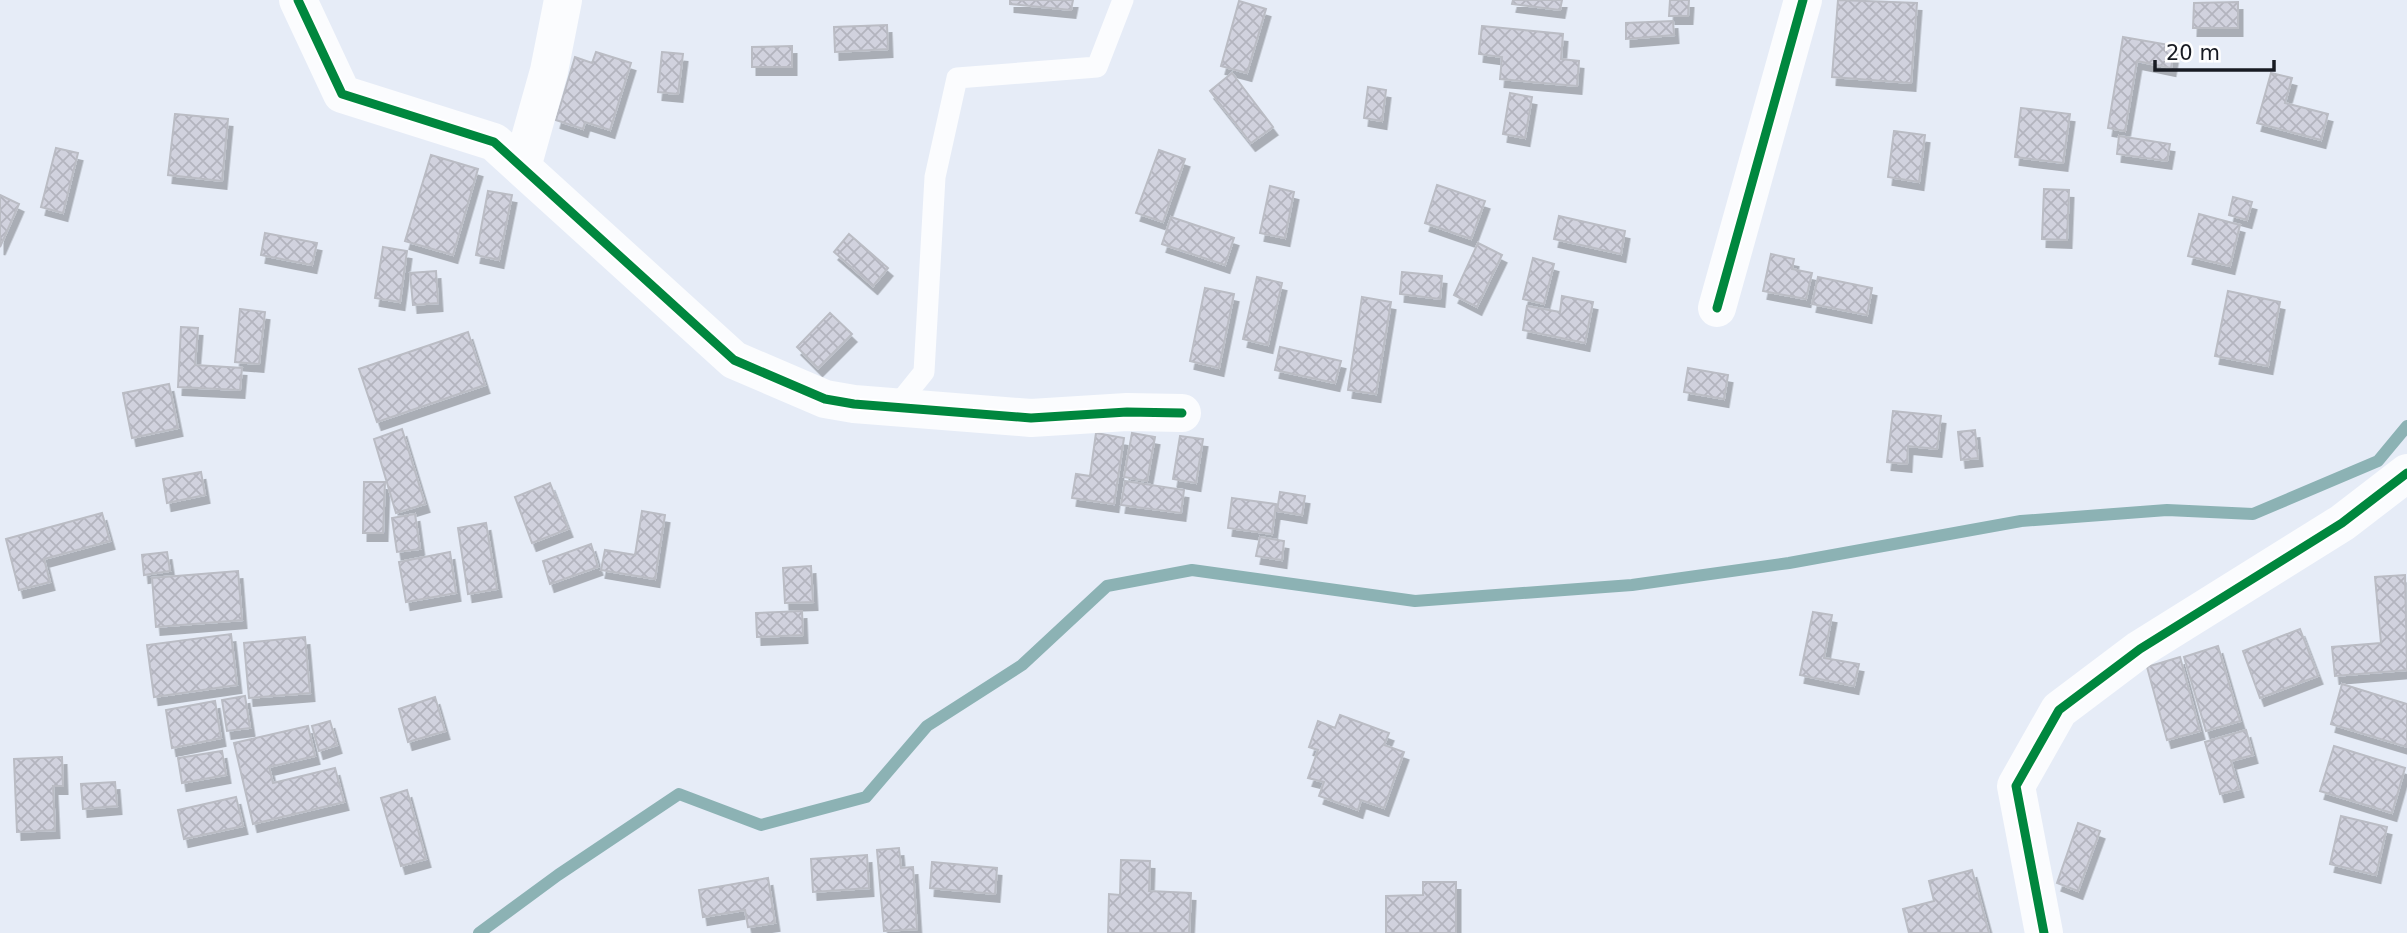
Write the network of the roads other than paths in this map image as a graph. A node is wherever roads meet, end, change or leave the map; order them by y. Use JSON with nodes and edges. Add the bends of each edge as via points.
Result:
{"nodes":[{"id":1,"x":298,"y":0,"type":"edge"},
{"id":2,"x":563,"y":0,"type":"edge"},
{"id":3,"x":1123,"y":0,"type":"edge"},
{"id":4,"x":1803,"y":0,"type":"edge"},
{"id":5,"x":522,"y":167,"type":"junction"},
{"id":6,"x":1717,"y":308,"type":"dead end"},
{"id":7,"x":895,"y":408,"type":"junction"},
{"id":8,"x":1182,"y":413,"type":"dead end"},
{"id":9,"x":2407,"y":473,"type":"edge"},
{"id":10,"x":2044,"y":933,"type":"edge"}],
"edges":[{"from":1,"to":5,"type":"street","via":[[342,94],[494,142]]},
{"from":2,"to":5,"type":"street"},
{"from":3,"to":7,"type":"lane","via":[[1097,67],[957,78],[935,177],[923,372]]},
{"from":4,"to":6,"type":"street"},
{"from":5,"to":7,"type":"street","via":[[734,360],[824,400]]},
{"from":7,"to":8,"type":"street","via":[[1031,418]]},
{"from":9,"to":10,"type":"street","via":[[2342,523],[2140,649],[2059,710],[2016,786]]}]}
